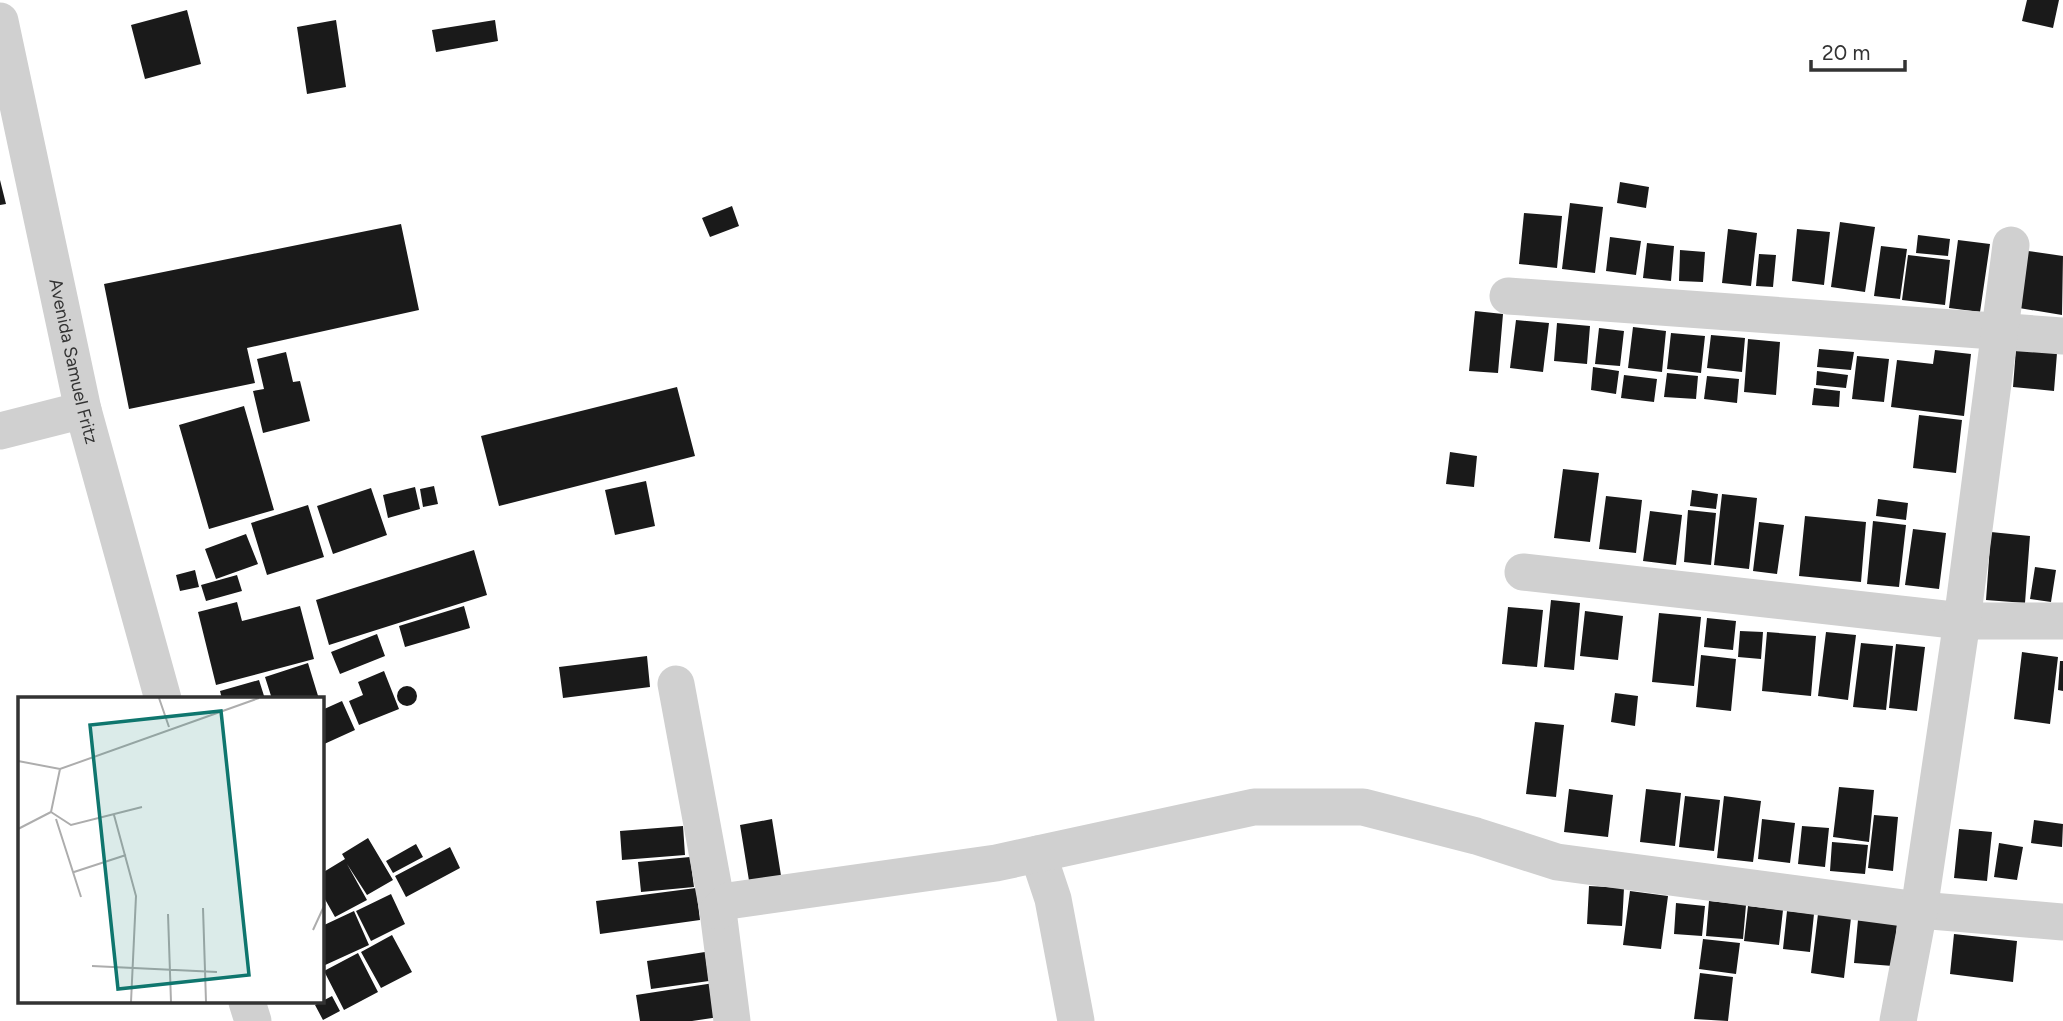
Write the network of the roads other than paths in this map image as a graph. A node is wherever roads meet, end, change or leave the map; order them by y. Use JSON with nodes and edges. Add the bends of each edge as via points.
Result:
{"nodes":[{"id":1,"x":0,"y":21,"type":"edge"},
{"id":2,"x":2011,"y":245,"type":"dead end"},
{"id":3,"x":1508,"y":296,"type":"dead end"},
{"id":4,"x":2001,"y":331,"type":"junction"},
{"id":5,"x":2063,"y":336,"type":"edge"},
{"id":6,"x":83,"y":410,"type":"junction"},
{"id":7,"x":0,"y":431,"type":"edge"},
{"id":8,"x":1523,"y":572,"type":"dead end"},
{"id":9,"x":1962,"y":621,"type":"junction"},
{"id":10,"x":2063,"y":621,"type":"edge"},
{"id":11,"x":676,"y":684,"type":"dead end"},
{"id":12,"x":162,"y":697,"type":"edge"},
{"id":13,"x":1038,"y":854,"type":"junction"},
{"id":14,"x":1919,"y":910,"type":"junction"},
{"id":15,"x":718,"y":911,"type":"junction"},
{"id":16,"x":2063,"y":922,"type":"edge"},
{"id":17,"x":248,"y":1004,"type":"edge"},
{"id":18,"x":253,"y":1021,"type":"edge"},
{"id":19,"x":732,"y":1021,"type":"edge"},
{"id":20,"x":1076,"y":1021,"type":"edge"},
{"id":21,"x":1898,"y":1021,"type":"edge"}],
"edges":[{"from":1,"to":6,"type":"street","name":"Avenida Samuel Fritz"},
{"from":2,"to":4,"type":"street"},
{"from":3,"to":4,"type":"street"},
{"from":4,"to":5,"type":"street"},
{"from":4,"to":9,"type":"street"},
{"from":6,"to":7,"type":"street"},
{"from":6,"to":12,"type":"street","name":"Avenida Samuel Fritz"},
{"from":8,"to":9,"type":"street"},
{"from":9,"to":10,"type":"street"},
{"from":9,"to":14,"type":"street"},
{"from":11,"to":15,"type":"street"},
{"from":13,"to":14,"type":"street","via":[[1254,807],[1363,807],[1557,862]]},
{"from":13,"to":15,"type":"street","via":[[728,901]]},
{"from":13,"to":20,"type":"street","via":[[1053,899]]},
{"from":14,"to":16,"type":"street"},
{"from":14,"to":21,"type":"street"},
{"from":15,"to":19,"type":"street"},
{"from":17,"to":18,"type":"street"}]}
